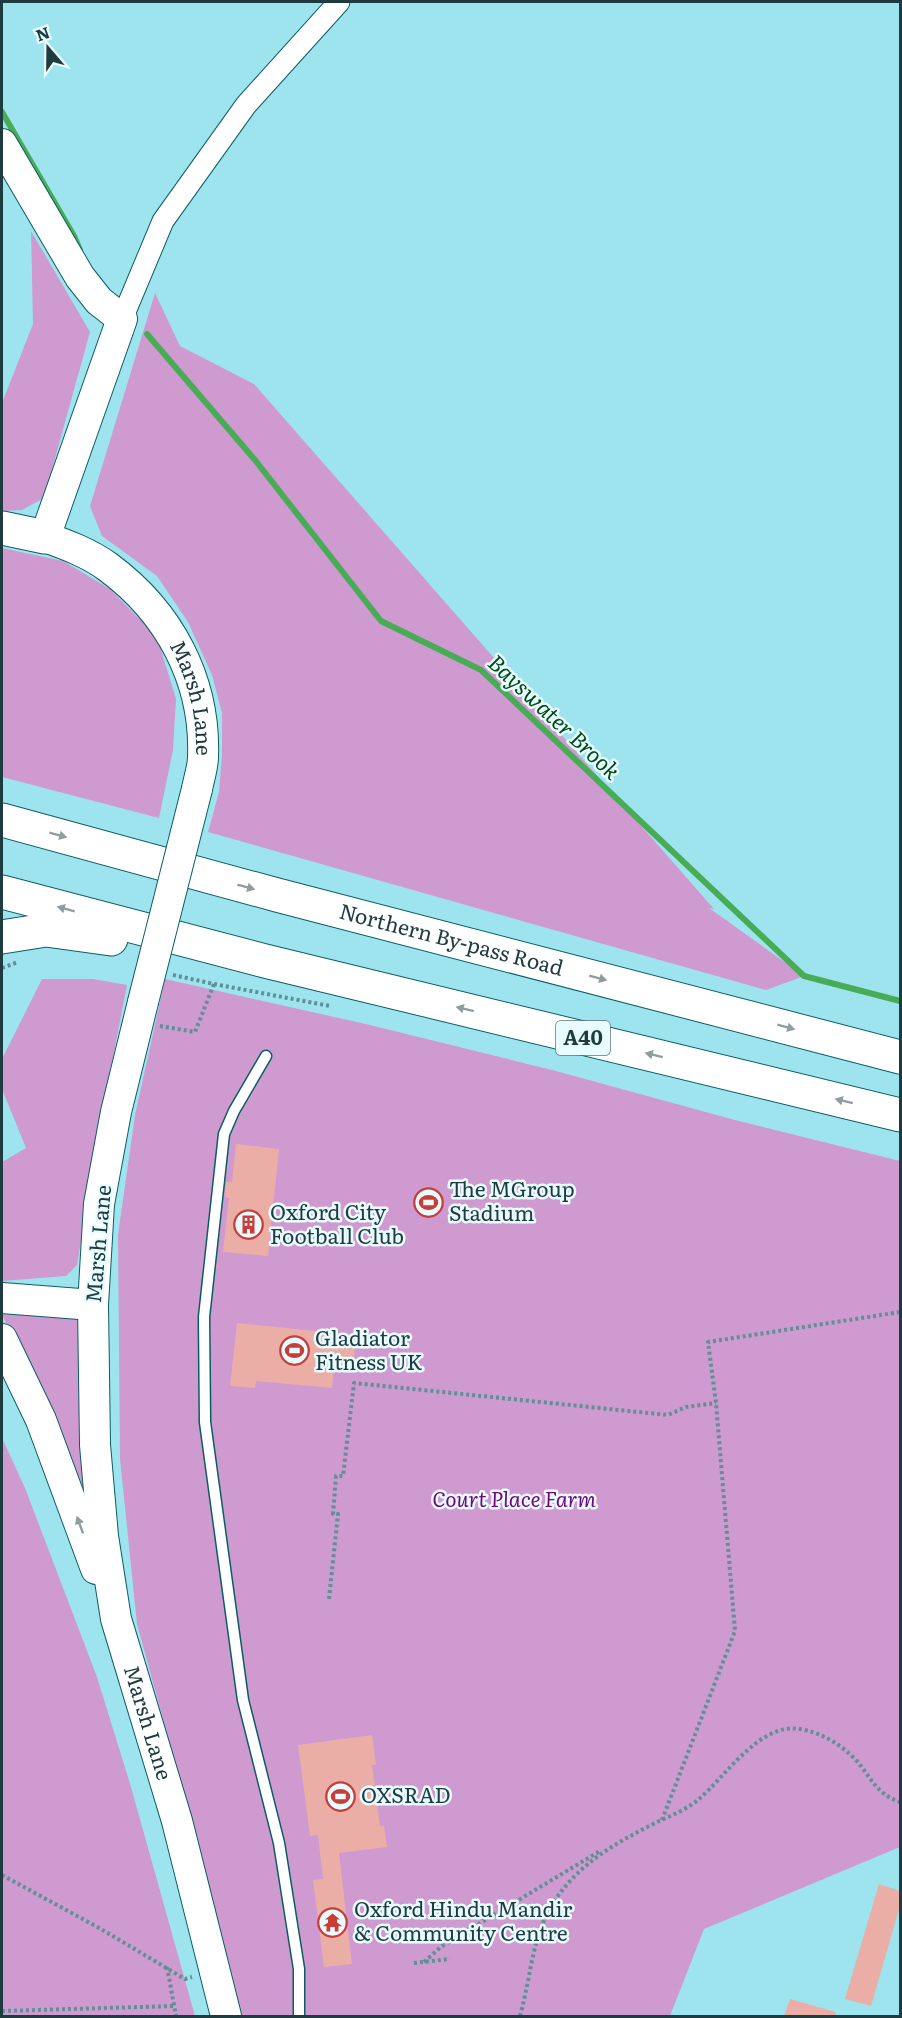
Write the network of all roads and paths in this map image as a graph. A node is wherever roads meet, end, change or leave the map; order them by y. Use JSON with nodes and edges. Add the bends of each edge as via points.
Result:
{"nodes":[{"id":1,"x":339,"y":2,"type":"edge"},
{"id":2,"x":2,"y":144,"type":"edge"},
{"id":3,"x":122,"y":319,"type":"junction"},
{"id":4,"x":2,"y":528,"type":"edge"},
{"id":5,"x":45,"y":537,"type":"junction"},
{"id":6,"x":2,"y":820,"type":"edge"},
{"id":7,"x":2,"y":892,"type":"edge"},
{"id":8,"x":2,"y":937,"type":"edge"},
{"id":9,"x":265,"y":961,"type":"junction"},
{"id":10,"x":214,"y":984,"type":"dead end"},
{"id":11,"x":140,"y":1012,"type":"junction"},
{"id":12,"x":266,"y":1056,"type":"dead end"},
{"id":13,"x":900,"y":1057,"type":"edge"},
{"id":14,"x":900,"y":1115,"type":"edge"},
{"id":15,"x":2,"y":1298,"type":"edge"},
{"id":16,"x":93,"y":1305,"type":"junction"},
{"id":17,"x":900,"y":1312,"type":"edge"},
{"id":18,"x":2,"y":1339,"type":"edge"},
{"id":19,"x":716,"y":1404,"type":"junction"},
{"id":20,"x":329,"y":1599,"type":"dead end"},
{"id":21,"x":116,"y":1619,"type":"junction"},
{"id":22,"x":900,"y":1802,"type":"edge"},
{"id":23,"x":662,"y":1820,"type":"junction"},
{"id":24,"x":614,"y":1844,"type":"junction"},
{"id":25,"x":2,"y":1875,"type":"edge"},
{"id":26,"x":450,"y":1959,"type":"dead end"},
{"id":27,"x":424,"y":1962,"type":"junction"},
{"id":28,"x":414,"y":1963,"type":"dead end"},
{"id":29,"x":167,"y":1967,"type":"junction"},
{"id":30,"x":194,"y":1976,"type":"dead end"},
{"id":31,"x":174,"y":2006,"type":"junction"},
{"id":32,"x":2,"y":2011,"type":"edge"},
{"id":33,"x":176,"y":2016,"type":"edge"},
{"id":34,"x":226,"y":2016,"type":"edge"},
{"id":35,"x":299,"y":2016,"type":"edge"},
{"id":36,"x":520,"y":2016,"type":"edge"}],
"edges":[{"from":1,"to":3,"type":"street","via":[[246,105],[163,221]]},
{"from":2,"to":3,"type":"main road","via":[[80,277],[99,301]]},
{"from":3,"to":5,"type":"main road"},
{"from":4,"to":5,"type":"highway"},
{"from":5,"to":11,"type":"main road","name":"Marsh Lane","bridge":true,"via":[[78,549],[107,567],[163,619],[184,657],[200,711],[204,759]]},
{"from":6,"to":13,"type":"highway","name":"Northern By-pass Road","one_way":true},
{"from":9,"to":7,"type":"highway","number":"A40","one_way":true},
{"from":8,"to":9,"type":"highway","via":[[46,930]]},
{"from":14,"to":9,"type":"highway","number":"A40","one_way":true},
{"from":10,"to":11,"type":"path","via":[[195,1032]]},
{"from":11,"to":16,"type":"main road","name":"Marsh Lane","via":[[99,1204]]},
{"from":12,"to":35,"type":"lane","via":[[224,1134],[204,1317],[203,1371],[205,1422],[243,1700],[279,1844],[299,1970]]},
{"from":15,"to":16,"type":"main road"},
{"from":16,"to":21,"type":"main road","name":"Marsh Lane","via":[[94,1445]]},
{"from":17,"to":19,"type":"path","via":[[708,1342]]},
{"from":21,"to":18,"type":"main road","one_way":true,"via":[[41,1420]]},
{"from":19,"to":20,"type":"path","via":[[686,1407],[668,1415],[354,1383],[343,1476],[336,1476],[333,1514],[338,1514]]},
{"from":19,"to":23,"type":"path","via":[[735,1631]]},
{"from":21,"to":34,"type":"main road","name":"Marsh Lane","via":[[177,1821]]},
{"from":22,"to":23,"type":"path","via":[[872,1784],[856,1761],[834,1741],[799,1729],[772,1734],[752,1747],[699,1799]]},
{"from":23,"to":24,"type":"path"},
{"from":24,"to":27,"type":"path","via":[[442,1946]]},
{"from":24,"to":36,"type":"path","via":[[580,1870],[555,1899],[541,1924]]},
{"from":25,"to":29,"type":"path"},
{"from":26,"to":27,"type":"path"},
{"from":27,"to":28,"type":"path"},
{"from":29,"to":30,"type":"path","via":[[185,1979]]},
{"from":29,"to":31,"type":"path"},
{"from":31,"to":32,"type":"path"},
{"from":31,"to":33,"type":"path"}]}
